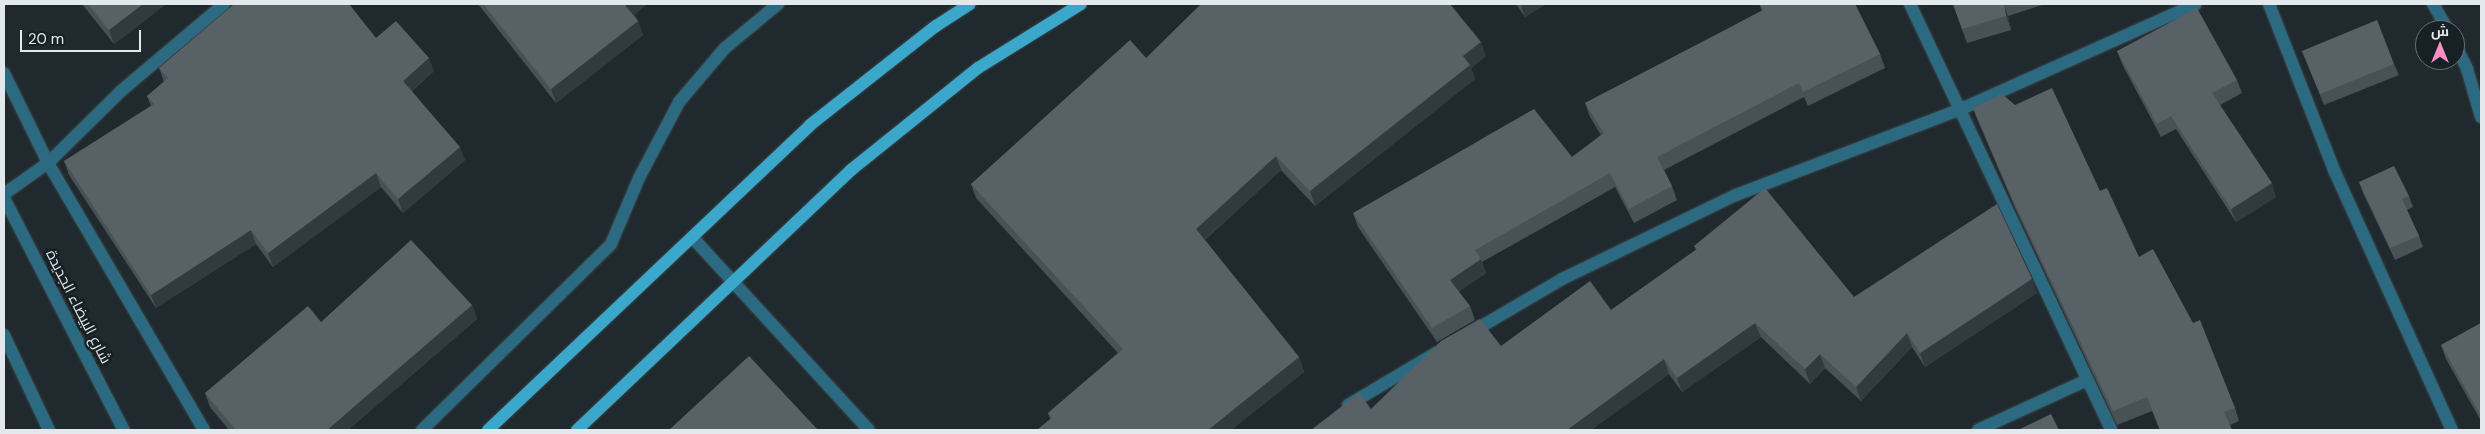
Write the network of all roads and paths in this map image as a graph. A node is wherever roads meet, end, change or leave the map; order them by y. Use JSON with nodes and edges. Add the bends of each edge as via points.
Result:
{"nodes":[{"id":1,"x":224,"y":4,"type":"edge"},
{"id":2,"x":778,"y":4,"type":"edge"},
{"id":3,"x":970,"y":4,"type":"edge"},
{"id":4,"x":1081,"y":4,"type":"edge"},
{"id":5,"x":1910,"y":4,"type":"edge"},
{"id":6,"x":2196,"y":4,"type":"edge"},
{"id":7,"x":2269,"y":4,"type":"edge"},
{"id":8,"x":2433,"y":4,"type":"edge"},
{"id":9,"x":2442,"y":20,"type":"edge"},
{"id":10,"x":2465,"y":65,"type":"edge"},
{"id":11,"x":4,"y":73,"type":"edge"},
{"id":12,"x":1961,"y":109,"type":"junction"},
{"id":13,"x":2481,"y":117,"type":"edge"},
{"id":14,"x":48,"y":163,"type":"junction"},
{"id":15,"x":4,"y":194,"type":"edge"},
{"id":16,"x":4,"y":198,"type":"edge"},
{"id":17,"x":693,"y":238,"type":"junction"},
{"id":18,"x":731,"y":283,"type":"junction"},
{"id":19,"x":4,"y":335,"type":"edge"},
{"id":20,"x":2088,"y":380,"type":"junction"},
{"id":21,"x":1335,"y":414,"type":"edge"},
{"id":22,"x":49,"y":430,"type":"edge"},
{"id":23,"x":124,"y":430,"type":"edge"},
{"id":24,"x":204,"y":430,"type":"edge"},
{"id":25,"x":422,"y":430,"type":"edge"},
{"id":26,"x":488,"y":430,"type":"edge"},
{"id":27,"x":577,"y":430,"type":"edge"},
{"id":28,"x":869,"y":430,"type":"edge"},
{"id":29,"x":1978,"y":430,"type":"edge"},
{"id":30,"x":2111,"y":430,"type":"edge"},
{"id":31,"x":2452,"y":430,"type":"edge"}],
"edges":[{"from":1,"to":14,"type":"street","via":[[120,91]]},
{"from":2,"to":25,"type":"street","via":[[725,48],[678,102],[639,178],[611,244]]},
{"from":3,"to":17,"type":"main road","via":[[936,26],[810,125]]},
{"from":4,"to":18,"type":"main road","via":[[971,74],[852,170]]},
{"from":5,"to":12,"type":"street"},
{"from":6,"to":12,"type":"street"},
{"from":7,"to":31,"type":"street","via":[[2334,170]]},
{"from":8,"to":9,"type":"street"},
{"from":10,"to":13,"type":"street"},
{"from":11,"to":14,"type":"street"},
{"from":12,"to":20,"type":"street"},
{"from":12,"to":21,"type":"street","via":[[1736,195],[1562,279]]},
{"from":14,"to":15,"type":"street"},
{"from":14,"to":24,"type":"street"},
{"from":16,"to":23,"type":"street","name":"شارع البيضاء الجديدة"},
{"from":17,"to":18,"type":"street"},
{"from":17,"to":26,"type":"main road"},
{"from":18,"to":27,"type":"main road"},
{"from":18,"to":28,"type":"street"},
{"from":19,"to":22,"type":"street"},
{"from":20,"to":29,"type":"street"},
{"from":20,"to":30,"type":"street"}]}
